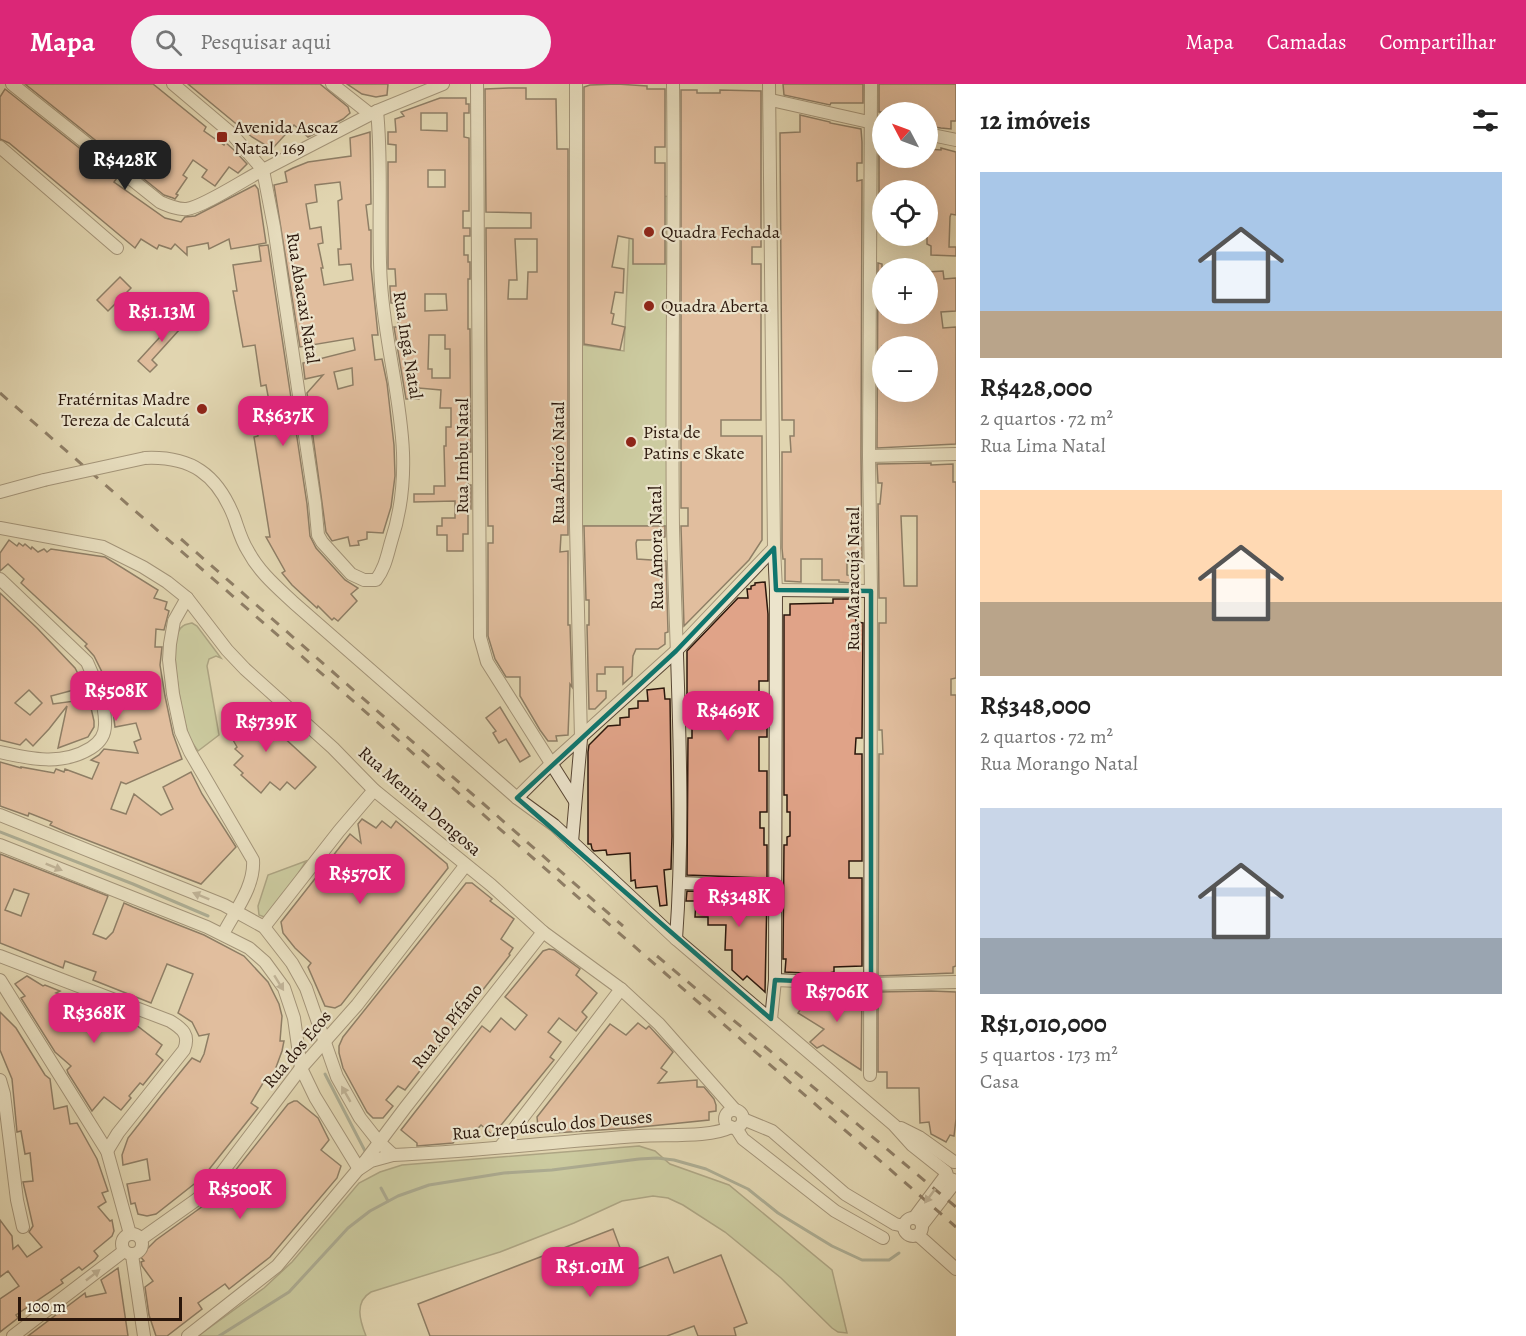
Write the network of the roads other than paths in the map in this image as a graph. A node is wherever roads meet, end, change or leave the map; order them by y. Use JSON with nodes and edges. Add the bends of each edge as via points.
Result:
{"nodes":[{"id":1,"x":12,"y":84,"type":"edge"},
{"id":2,"x":173,"y":84,"type":"edge"},
{"id":3,"x":332,"y":84,"type":"edge"},
{"id":4,"x":410,"y":84,"type":"edge"},
{"id":5,"x":443,"y":84,"type":"edge"},
{"id":6,"x":477,"y":84,"type":"edge"},
{"id":7,"x":576,"y":84,"type":"edge"},
{"id":8,"x":673,"y":84,"type":"edge"},
{"id":9,"x":770,"y":84,"type":"edge"},
{"id":10,"x":872,"y":84,"type":"edge"},
{"id":11,"x":406,"y":97,"type":"junction"},
{"id":12,"x":771,"y":100,"type":"junction"},
{"id":13,"x":874,"y":102,"type":"edge"},
{"id":14,"x":374,"y":112,"type":"junction"},
{"id":15,"x":872,"y":123,"type":"edge"},
{"id":16,"x":938,"y":136,"type":"edge"},
{"id":17,"x":956,"y":140,"type":"edge"},
{"id":18,"x":0,"y":147,"type":"edge"},
{"id":19,"x":876,"y":168,"type":"edge"},
{"id":20,"x":263,"y":170,"type":"junction"},
{"id":21,"x":117,"y":248,"type":"dead end"},
{"id":22,"x":956,"y":454,"type":"edge"},
{"id":23,"x":869,"y":456,"type":"junction"},
{"id":24,"x":0,"y":492,"type":"edge"},
{"id":25,"x":0,"y":528,"type":"edge"},
{"id":26,"x":17,"y":532,"type":"junction"},
{"id":27,"x":0,"y":538,"type":"edge"},
{"id":28,"x":774,"y":548,"type":"junction"},
{"id":29,"x":0,"y":579,"type":"edge"},
{"id":30,"x":376,"y":580,"type":"joint"},
{"id":31,"x":776,"y":590,"type":"junction"},
{"id":32,"x":871,"y":591,"type":"junction"},
{"id":33,"x":187,"y":598,"type":"junction"},
{"id":34,"x":676,"y":651,"type":"junction"},
{"id":35,"x":580,"y":739,"type":"junction"},
{"id":36,"x":0,"y":752,"type":"edge"},
{"id":37,"x":551,"y":764,"type":"junction"},
{"id":38,"x":374,"y":790,"type":"junction"},
{"id":39,"x":517,"y":798,"type":"junction"},
{"id":40,"x":575,"y":801,"type":"junction"},
{"id":41,"x":0,"y":815,"type":"edge"},
{"id":42,"x":572,"y":842,"type":"junction"},
{"id":43,"x":0,"y":845,"type":"edge"},
{"id":44,"x":465,"y":866,"type":"junction"},
{"id":45,"x":680,"y":883,"type":"junction"},
{"id":46,"x":775,"y":886,"type":"junction"},
{"id":47,"x":235,"y":910,"type":"junction"},
{"id":48,"x":264,"y":927,"type":"junction"},
{"id":49,"x":543,"y":932,"type":"junction"},
{"id":50,"x":223,"y":934,"type":"junction"},
{"id":51,"x":676,"y":939,"type":"junction"},
{"id":52,"x":281,"y":950,"type":"junction"},
{"id":53,"x":0,"y":956,"type":"edge"},
{"id":54,"x":265,"y":962,"type":"junction"},
{"id":55,"x":0,"y":980,"type":"edge"},
{"id":56,"x":775,"y":980,"type":"junction"},
{"id":57,"x":956,"y":982,"type":"edge"},
{"id":58,"x":871,"y":984,"type":"junction"},
{"id":59,"x":621,"y":989,"type":"junction"},
{"id":60,"x":771,"y":1019,"type":"junction"},
{"id":61,"x":324,"y":1043,"type":"junction"},
{"id":62,"x":301,"y":1068,"type":"junction"},
{"id":63,"x":870,"y":1075,"type":"dead end"},
{"id":64,"x":0,"y":1080,"type":"edge"},
{"id":65,"x":734,"y":1120,"type":"junction"},
{"id":66,"x":379,"y":1142,"type":"junction"},
{"id":67,"x":501,"y":1146,"type":"junction"},
{"id":68,"x":107,"y":1151,"type":"junction"},
{"id":69,"x":393,"y":1155,"type":"junction"},
{"id":70,"x":359,"y":1169,"type":"junction"},
{"id":71,"x":952,"y":1171,"type":"edge"},
{"id":72,"x":918,"y":1226,"type":"junction"},
{"id":73,"x":23,"y":1227,"type":"dead end"},
{"id":74,"x":136,"y":1236,"type":"junction"},
{"id":75,"x":883,"y":1238,"type":"dead end"},
{"id":76,"x":128,"y":1253,"type":"junction"},
{"id":77,"x":956,"y":1269,"type":"edge"},
{"id":78,"x":13,"y":1336,"type":"edge"},
{"id":79,"x":144,"y":1336,"type":"edge"},
{"id":80,"x":188,"y":1336,"type":"edge"}],
"edges":[{"from":1,"to":20,"type":"street","via":[[160,202],[173,208],[199,205]]},
{"from":2,"to":20,"type":"street","via":[[231,133]]},
{"from":3,"to":14,"type":"street"},
{"from":4,"to":11,"type":"street"},
{"from":5,"to":11,"type":"street"},
{"from":6,"to":37,"type":"street","name":"Rua Imbu Natal","via":[[480,637],[487,662]]},
{"from":7,"to":35,"type":"street","name":"Rua Abricó Natal"},
{"from":8,"to":34,"type":"street","name":"Rua Amora Natal"},
{"from":9,"to":12,"type":"street"},
{"from":10,"to":13,"type":"street","name":"Rua Maracujá Natal"},
{"from":11,"to":14,"type":"street"},
{"from":12,"to":15,"type":"street"},
{"from":12,"to":28,"type":"street"},
{"from":14,"to":20,"type":"street"},
{"from":14,"to":30,"type":"street","name":"Rua Ingá Natal","via":[[381,180],[381,286],[405,461],[396,530]]},
{"from":16,"to":17,"type":"street"},
{"from":18,"to":21,"type":"street"},
{"from":19,"to":23,"type":"street","name":"Rua Maracujá Natal"},
{"from":20,"to":30,"type":"street","name":"Rua Abacaxi Natal","via":[[318,535],[351,574]]},
{"from":22,"to":23,"type":"street"},
{"from":23,"to":32,"type":"street","name":"Rua Maracujá Natal"},
{"from":24,"to":39,"type":"street","bridge":true,"via":[[145,458],[189,463],[213,481],[226,499],[241,538],[262,572]]},
{"from":25,"to":26,"type":"street","name":"Rua Menina Dengosa"},
{"from":26,"to":27,"type":"street","name":"Rua Menina Dengosa"},
{"from":26,"to":33,"type":"street","name":"Rua Menina Dengosa","via":[[103,547],[143,567]]},
{"from":28,"to":31,"type":"street"},
{"from":28,"to":34,"type":"street"},
{"from":29,"to":36,"type":"street","via":[[87,662],[95,679],[105,725],[98,744],[69,759],[43,760]]},
{"from":31,"to":32,"type":"street"},
{"from":31,"to":46,"type":"street"},
{"from":32,"to":58,"type":"street","name":"Rua Maracujá Natal"},
{"from":33,"to":38,"type":"street","name":"Rua Menina Dengosa","via":[[245,669]]},
{"from":33,"to":47,"type":"street","via":[[174,621],[170,644],[173,694],[181,732],[190,752],[253,860],[249,886]]},
{"from":34,"to":35,"type":"street"},
{"from":34,"to":45,"type":"street","name":"Rua Amora Natal"},
{"from":35,"to":37,"type":"street"},
{"from":35,"to":40,"type":"street","name":"Rua Abricó Natal"},
{"from":37,"to":39,"type":"street"},
{"from":37,"to":40,"type":"street","name":"Rua Imbu Natal"},
{"from":38,"to":44,"type":"street","name":"Rua Menina Dengosa"},
{"from":38,"to":48,"type":"street"},
{"from":39,"to":42,"type":"street"},
{"from":40,"to":42,"type":"street","name":"Rua Abricó Natal"},
{"from":47,"to":41,"type":"street","one_way":true},
{"from":42,"to":51,"type":"street"},
{"from":43,"to":50,"type":"street","one_way":true},
{"from":44,"to":49,"type":"street","name":"Rua Menina Dengosa"},
{"from":44,"to":61,"type":"street","name":"Rua dos Ecos"},
{"from":45,"to":46,"type":"street"},
{"from":45,"to":51,"type":"street","name":"Rua Amora Natal"},
{"from":46,"to":56,"type":"street"},
{"from":47,"to":48,"type":"street"},
{"from":47,"to":50,"type":"street"},
{"from":48,"to":52,"type":"street"},
{"from":49,"to":59,"type":"street","name":"Rua Menina Dengosa"},
{"from":49,"to":66,"type":"street","name":"Rua do Pífano"},
{"from":50,"to":54,"type":"street"},
{"from":51,"to":60,"type":"street"},
{"from":52,"to":54,"type":"street"},
{"from":52,"to":61,"type":"street","via":[[306,988]]},
{"from":53,"to":68,"type":"street","via":[[170,1021],[186,1034],[184,1050]]},
{"from":54,"to":62,"type":"street","one_way":true,"via":[[284,988],[294,1018]]},
{"from":55,"to":68,"type":"street"},
{"from":56,"to":58,"type":"street"},
{"from":56,"to":60,"type":"street"},
{"from":57,"to":58,"type":"street"},
{"from":58,"to":63,"type":"street","name":"Rua Maracujá Natal"},
{"from":59,"to":65,"type":"street","name":"Rua Menina Dengosa","via":[[659,1024],[727,1099]]},
{"from":59,"to":67,"type":"street"},
{"from":60,"to":71,"type":"street","via":[[912,1145]]},
{"from":61,"to":62,"type":"street","name":"Rua dos Ecos"},
{"from":66,"to":61,"type":"street","one_way":true,"via":[[337,1077]]},
{"from":62,"to":70,"type":"street"},
{"from":62,"to":74,"type":"street","name":"Rua dos Ecos","via":[[205,1192]]},
{"from":64,"to":73,"type":"street"},
{"from":65,"to":67,"type":"street","name":"Rua Crepúsculo dos Deuses","via":[[714,1132]]},
{"from":65,"to":72,"type":"street","via":[[752,1121],[780,1136],[845,1194],[904,1226],[908,1235]]},
{"from":65,"to":75,"type":"street","name":"Rua Menina Dengosa","via":[[743,1139],[835,1211]]},
{"from":66,"to":69,"type":"street"},
{"from":66,"to":70,"type":"street","name":"Rua Crepúsculo dos Deuses"},
{"from":67,"to":69,"type":"street","name":"Rua Crepúsculo dos Deuses"},
{"from":68,"to":74,"type":"street"},
{"from":69,"to":70,"type":"street","name":"Rua Crepúsculo dos Deuses"},
{"from":70,"to":80,"type":"street","name":"Rua Crepúsculo dos Deuses","via":[[277,1266]]},
{"from":71,"to":72,"type":"street"},
{"from":72,"to":77,"type":"street"},
{"from":74,"to":76,"type":"street","via":[[142,1248],[138,1253]]},
{"from":74,"to":76,"type":"street","via":[[123,1239],[121,1245]]},
{"from":78,"to":76,"type":"street","one_way":true},
{"from":76,"to":79,"type":"street"}]}
